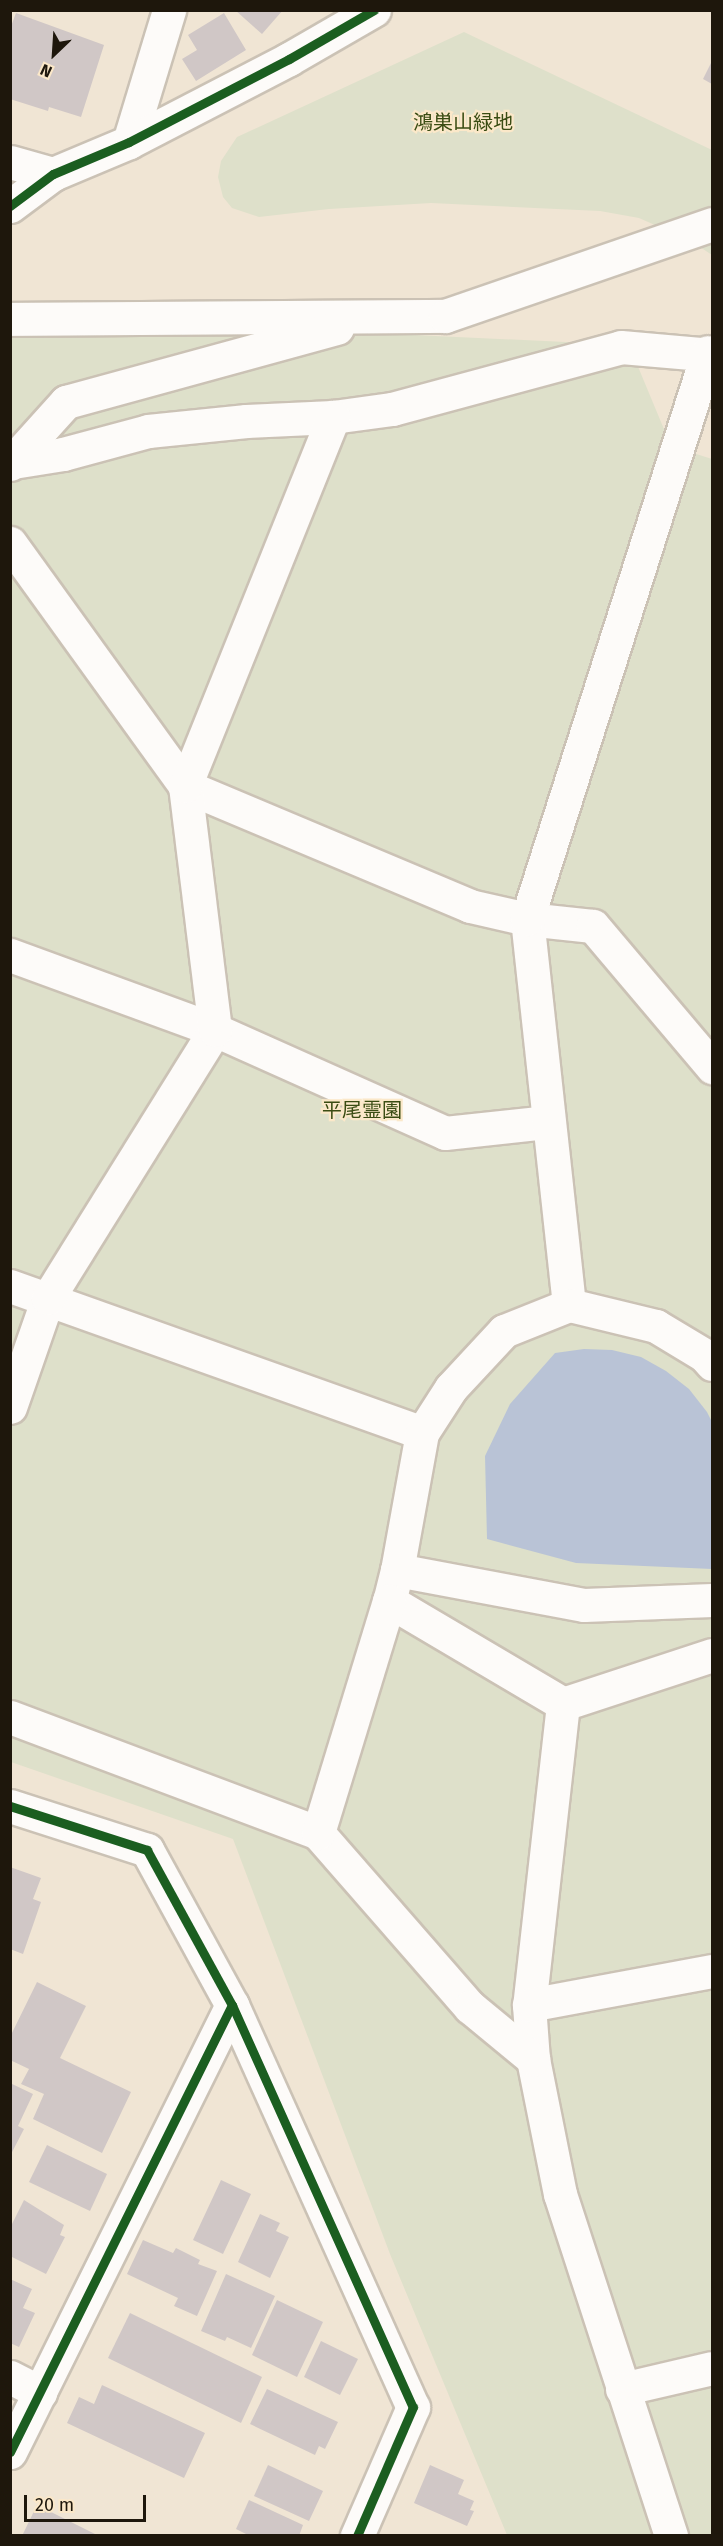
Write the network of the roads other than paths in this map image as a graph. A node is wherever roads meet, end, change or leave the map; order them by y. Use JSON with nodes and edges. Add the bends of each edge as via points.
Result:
{"nodes":[{"id":1,"x":169,"y":10,"type":"edge"},
{"id":2,"x":374,"y":10,"type":"edge"},
{"id":3,"x":129,"y":142,"type":"junction"},
{"id":4,"x":10,"y":162,"type":"edge"},
{"id":5,"x":53,"y":174,"type":"junction"},
{"id":6,"x":10,"y":206,"type":"edge"},
{"id":7,"x":712,"y":224,"type":"edge"},
{"id":8,"x":380,"y":316,"type":"junction"},
{"id":9,"x":10,"y":319,"type":"edge"},
{"id":10,"x":710,"y":354,"type":"edge"},
{"id":11,"x":333,"y":417,"type":"junction"},
{"id":12,"x":12,"y":463,"type":"edge"},
{"id":13,"x":10,"y":543,"type":"edge"},
{"id":14,"x":185,"y":786,"type":"junction"},
{"id":15,"x":526,"y":919,"type":"junction"},
{"id":16,"x":10,"y":955,"type":"edge"},
{"id":17,"x":215,"y":1030,"type":"junction"},
{"id":18,"x":712,"y":1067,"type":"edge"},
{"id":19,"x":548,"y":1122,"type":"junction"},
{"id":20,"x":10,"y":1286,"type":"edge"},
{"id":21,"x":48,"y":1298,"type":"junction"},
{"id":22,"x":569,"y":1305,"type":"junction"},
{"id":23,"x":712,"y":1364,"type":"edge"},
{"id":24,"x":10,"y":1407,"type":"edge"},
{"id":25,"x":422,"y":1433,"type":"junction"},
{"id":26,"x":393,"y":1586,"type":"junction"},
{"id":27,"x":712,"y":1600,"type":"edge"},
{"id":28,"x":712,"y":1655,"type":"edge"},
{"id":29,"x":563,"y":1704,"type":"junction"},
{"id":30,"x":10,"y":1717,"type":"edge"},
{"id":31,"x":10,"y":1806,"type":"edge"},
{"id":32,"x":318,"y":1833,"type":"junction"},
{"id":33,"x":712,"y":1971,"type":"edge"},
{"id":34,"x":232,"y":2005,"type":"junction"},
{"id":35,"x":529,"y":2005,"type":"junction"},
{"id":36,"x":533,"y":2059,"type":"junction"},
{"id":37,"x":712,"y":2368,"type":"edge"},
{"id":38,"x":10,"y":2377,"type":"edge"},
{"id":39,"x":622,"y":2389,"type":"junction"},
{"id":40,"x":40,"y":2392,"type":"junction"},
{"id":41,"x":10,"y":2452,"type":"edge"},
{"id":42,"x":357,"y":2535,"type":"edge"},
{"id":43,"x":671,"y":2535,"type":"edge"}],
"edges":[{"from":1,"to":3,"type":"street"},
{"from":2,"to":3,"type":"street"},
{"from":3,"to":5,"type":"street"},
{"from":4,"to":5,"type":"street"},
{"from":5,"to":6,"type":"street"},
{"from":7,"to":8,"type":"street","via":[[445,316]]},
{"from":8,"to":9,"type":"street"},
{"from":8,"to":12,"type":"street","via":[[66,402]]},
{"from":10,"to":11,"type":"street","via":[[621,347],[392,409]]},
{"from":10,"to":15,"type":"street"},
{"from":11,"to":12,"type":"street","via":[[148,430],[63,454]]},
{"from":11,"to":14,"type":"street"},
{"from":13,"to":14,"type":"street"},
{"from":14,"to":15,"type":"street","via":[[470,906]]},
{"from":14,"to":17,"type":"street"},
{"from":15,"to":18,"type":"street","via":[[593,926]]},
{"from":15,"to":19,"type":"street"},
{"from":16,"to":17,"type":"street"},
{"from":17,"to":19,"type":"street","via":[[445,1133]]},
{"from":17,"to":21,"type":"street"},
{"from":19,"to":22,"type":"street"},
{"from":20,"to":21,"type":"street"},
{"from":21,"to":24,"type":"street"},
{"from":21,"to":25,"type":"street"},
{"from":22,"to":23,"type":"street","via":[[656,1326]]},
{"from":22,"to":25,"type":"street","via":[[504,1331],[452,1388]]},
{"from":25,"to":26,"type":"street"},
{"from":26,"to":27,"type":"street","via":[[584,1605]]},
{"from":26,"to":29,"type":"street"},
{"from":26,"to":32,"type":"street"},
{"from":28,"to":29,"type":"street"},
{"from":29,"to":35,"type":"street"},
{"from":30,"to":32,"type":"street"},
{"from":31,"to":34,"type":"street","via":[[147,1850]]},
{"from":32,"to":36,"type":"street","via":[[470,2007]]},
{"from":33,"to":35,"type":"street"},
{"from":34,"to":40,"type":"street"},
{"from":34,"to":42,"type":"street","via":[[413,2407]]},
{"from":35,"to":36,"type":"street"},
{"from":36,"to":39,"type":"street","via":[[560,2194]]},
{"from":37,"to":39,"type":"street"},
{"from":38,"to":40,"type":"street"},
{"from":39,"to":43,"type":"street"},
{"from":40,"to":41,"type":"street"}]}
